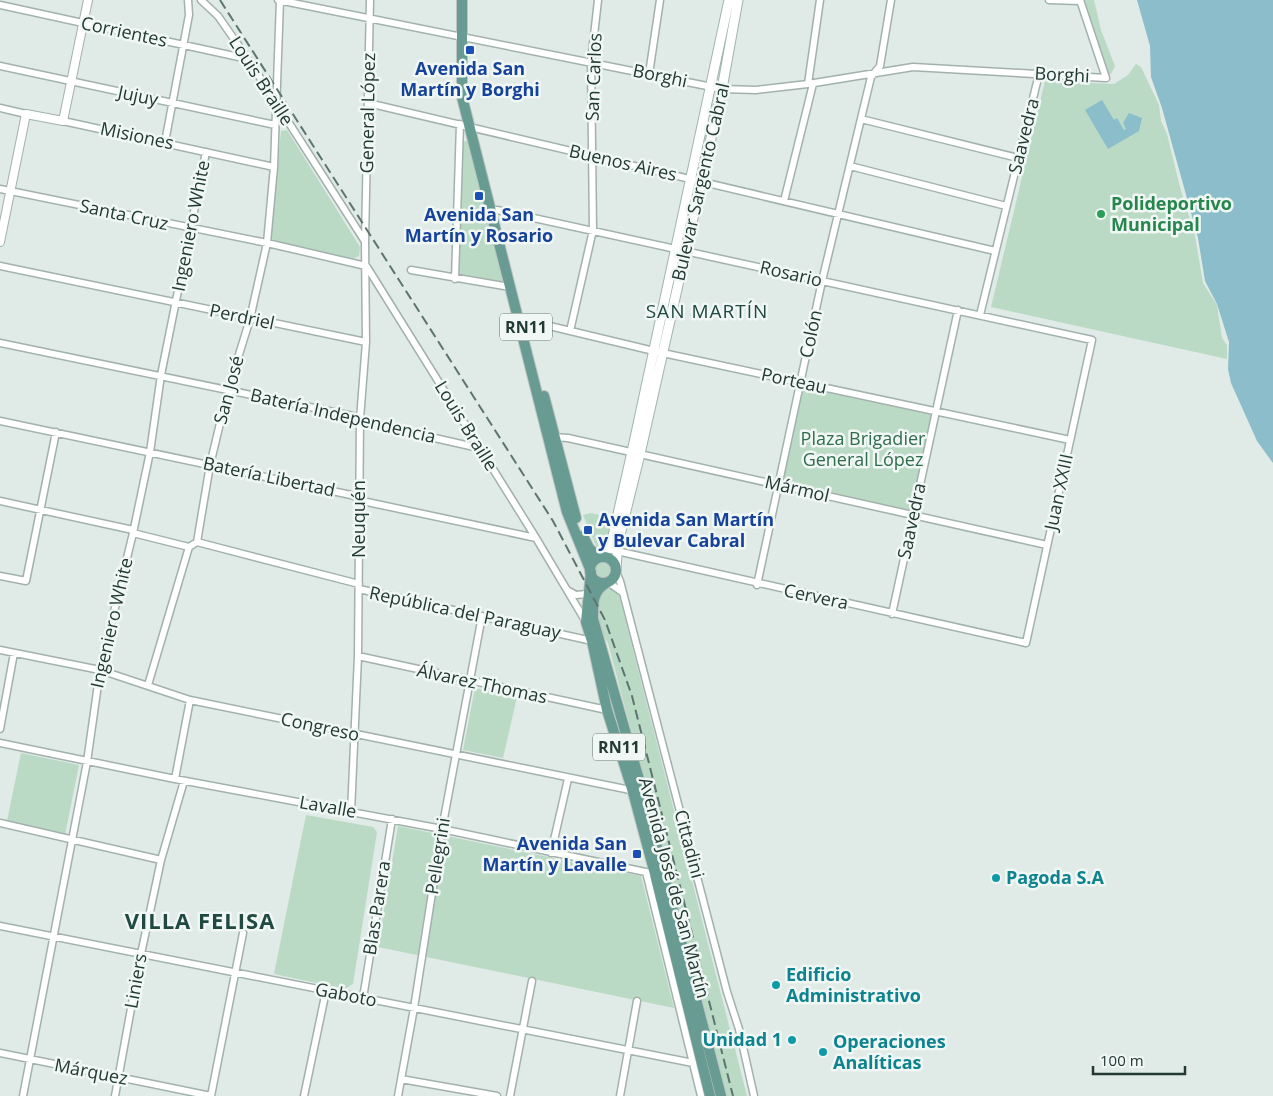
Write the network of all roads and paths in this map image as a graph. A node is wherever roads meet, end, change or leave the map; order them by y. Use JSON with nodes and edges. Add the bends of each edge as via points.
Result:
{"nodes":[{"id":1,"x":88,"y":0,"type":"edge"},
{"id":2,"x":188,"y":0,"type":"edge"},
{"id":3,"x":201,"y":0,"type":"edge"},
{"id":4,"x":280,"y":0,"type":"edge"},
{"id":5,"x":370,"y":0,"type":"edge"},
{"id":6,"x":462,"y":0,"type":"edge"},
{"id":7,"x":469,"y":0,"type":"edge"},
{"id":8,"x":598,"y":0,"type":"edge"},
{"id":9,"x":660,"y":0,"type":"edge"},
{"id":10,"x":729,"y":0,"type":"edge"},
{"id":11,"x":738,"y":0,"type":"edge"},
{"id":12,"x":820,"y":0,"type":"edge"},
{"id":13,"x":891,"y":0,"type":"edge"},
{"id":14,"x":1049,"y":0,"type":"edge"},
{"id":15,"x":1080,"y":1,"type":"edge"},
{"id":16,"x":0,"y":5,"type":"edge"},
{"id":17,"x":370,"y":18,"type":"junction"},
{"id":18,"x":83,"y":23,"type":"junction"},
{"id":19,"x":465,"y":36,"type":"junction"},
{"id":20,"x":183,"y":45,"type":"junction"},
{"id":21,"x":248,"y":59,"type":"junction"},
{"id":22,"x":591,"y":62,"type":"junction"},
{"id":23,"x":0,"y":66,"type":"edge"},
{"id":24,"x":649,"y":74,"type":"junction"},
{"id":25,"x":873,"y":74,"type":"junction"},
{"id":26,"x":1039,"y":74,"type":"junction"},
{"id":27,"x":71,"y":81,"type":"junction"},
{"id":28,"x":810,"y":84,"type":"junction"},
{"id":29,"x":712,"y":87,"type":"junction"},
{"id":30,"x":722,"y":89,"type":"junction"},
{"id":31,"x":275,"y":102,"type":"junction"},
{"id":32,"x":172,"y":103,"type":"junction"},
{"id":33,"x":368,"y":103,"type":"junction"},
{"id":34,"x":0,"y":108,"type":"edge"},
{"id":35,"x":26,"y":114,"type":"junction"},
{"id":36,"x":861,"y":119,"type":"junction"},
{"id":37,"x":63,"y":120,"type":"junction"},
{"id":38,"x":275,"y":125,"type":"junction"},
{"id":39,"x":468,"y":126,"type":"junction"},
{"id":40,"x":164,"y":142,"type":"junction"},
{"id":41,"x":473,"y":144,"type":"junction"},
{"id":42,"x":459,"y":146,"type":"junction"},
{"id":43,"x":206,"y":152,"type":"junction"},
{"id":44,"x":593,"y":156,"type":"junction"},
{"id":45,"x":1018,"y":158,"type":"junction"},
{"id":46,"x":850,"y":166,"type":"junction"},
{"id":47,"x":274,"y":167,"type":"junction"},
{"id":48,"x":696,"y":181,"type":"junction"},
{"id":49,"x":0,"y":189,"type":"edge"},
{"id":50,"x":9,"y":191,"type":"junction"},
{"id":51,"x":784,"y":201,"type":"junction"},
{"id":52,"x":1006,"y":206,"type":"junction"},
{"id":53,"x":493,"y":211,"type":"junction"},
{"id":54,"x":838,"y":214,"type":"junction"},
{"id":55,"x":365,"y":226,"type":"joint"},
{"id":56,"x":190,"y":229,"type":"junction"},
{"id":57,"x":593,"y":230,"type":"junction"},
{"id":58,"x":365,"y":241,"type":"junction"},
{"id":59,"x":0,"y":242,"type":"edge"},
{"id":60,"x":268,"y":243,"type":"junction"},
{"id":61,"x":682,"y":249,"type":"junction"},
{"id":62,"x":995,"y":251,"type":"junction"},
{"id":63,"x":0,"y":266,"type":"edge"},
{"id":64,"x":366,"y":266,"type":"junction"},
{"id":65,"x":411,"y":270,"type":"dead end"},
{"id":66,"x":455,"y":278,"type":"junction"},
{"id":67,"x":822,"y":281,"type":"junction"},
{"id":68,"x":510,"y":287,"type":"junction"},
{"id":69,"x":176,"y":302,"type":"junction"},
{"id":70,"x":958,"y":310,"type":"junction"},
{"id":71,"x":980,"y":315,"type":"junction"},
{"id":72,"x":250,"y":319,"type":"junction"},
{"id":73,"x":522,"y":322,"type":"junction"},
{"id":74,"x":570,"y":331,"type":"junction"},
{"id":75,"x":1092,"y":340,"type":"joint"},
{"id":76,"x":366,"y":342,"type":"junction"},
{"id":77,"x":0,"y":343,"type":"edge"},
{"id":78,"x":658,"y":352,"type":"junction"},
{"id":79,"x":161,"y":375,"type":"junction"},
{"id":80,"x":801,"y":382,"type":"junction"},
{"id":81,"x":228,"y":390,"type":"junction"},
{"id":82,"x":937,"y":410,"type":"junction"},
{"id":83,"x":360,"y":419,"type":"junction"},
{"id":84,"x":0,"y":422,"type":"edge"},
{"id":85,"x":56,"y":432,"type":"junction"},
{"id":86,"x":551,"y":438,"type":"junction"},
{"id":87,"x":1070,"y":440,"type":"junction"},
{"id":88,"x":479,"y":448,"type":"junction"},
{"id":89,"x":150,"y":452,"type":"junction"},
{"id":90,"x":636,"y":453,"type":"junction"},
{"id":91,"x":210,"y":465,"type":"junction"},
{"id":92,"x":778,"y":485,"type":"junction"},
{"id":93,"x":358,"y":498,"type":"junction"},
{"id":94,"x":0,"y":501,"type":"edge"},
{"id":95,"x":41,"y":509,"type":"junction"},
{"id":96,"x":913,"y":515,"type":"junction"},
{"id":97,"x":133,"y":532,"type":"junction"},
{"id":98,"x":536,"y":538,"type":"junction"},
{"id":99,"x":197,"y":542,"type":"junction"},
{"id":100,"x":1047,"y":545,"type":"junction"},
{"id":101,"x":189,"y":547,"type":"junction"},
{"id":102,"x":606,"y":554,"type":"junction"},
{"id":103,"x":590,"y":570,"type":"junction"},
{"id":104,"x":616,"y":570,"type":"junction"},
{"id":105,"x":0,"y":576,"type":"edge"},
{"id":106,"x":607,"y":583,"type":"junction"},
{"id":107,"x":757,"y":584,"type":"junction"},
{"id":108,"x":359,"y":587,"type":"junction"},
{"id":109,"x":564,"y":588,"type":"junction"},
{"id":110,"x":623,"y":593,"type":"junction"},
{"id":111,"x":587,"y":594,"type":"junction"},
{"id":112,"x":892,"y":614,"type":"junction"},
{"id":113,"x":482,"y":616,"type":"junction"},
{"id":114,"x":586,"y":623,"type":"junction"},
{"id":115,"x":572,"y":636,"type":"junction"},
{"id":116,"x":592,"y":641,"type":"junction"},
{"id":117,"x":1026,"y":643,"type":"joint"},
{"id":118,"x":0,"y":650,"type":"edge"},
{"id":119,"x":14,"y":653,"type":"junction"},
{"id":120,"x":358,"y":656,"type":"junction"},
{"id":121,"x":100,"y":670,"type":"junction"},
{"id":122,"x":470,"y":682,"type":"junction"},
{"id":123,"x":148,"y":685,"type":"junction"},
{"id":124,"x":190,"y":700,"type":"junction"},
{"id":125,"x":607,"y":710,"type":"junction"},
{"id":126,"x":0,"y":729,"type":"edge"},
{"id":127,"x":355,"y":734,"type":"junction"},
{"id":128,"x":0,"y":743,"type":"edge"},
{"id":129,"x":457,"y":754,"type":"junction"},
{"id":130,"x":87,"y":762,"type":"junction"},
{"id":131,"x":568,"y":778,"type":"junction"},
{"id":132,"x":175,"y":779,"type":"junction"},
{"id":133,"x":184,"y":781,"type":"junction"},
{"id":134,"x":638,"y":791,"type":"junction"},
{"id":135,"x":351,"y":812,"type":"junction"},
{"id":136,"x":392,"y":819,"type":"junction"},
{"id":137,"x":0,"y":823,"type":"edge"},
{"id":138,"x":442,"y":828,"type":"junction"},
{"id":139,"x":71,"y":840,"type":"junction"},
{"id":140,"x":551,"y":853,"type":"junction"},
{"id":141,"x":161,"y":860,"type":"junction"},
{"id":142,"x":650,"y":873,"type":"junction"},
{"id":143,"x":0,"y":926,"type":"edge"},
{"id":144,"x":243,"y":933,"type":"dead end"},
{"id":145,"x":52,"y":936,"type":"junction"},
{"id":146,"x":141,"y":954,"type":"junction"},
{"id":147,"x":235,"y":972,"type":"junction"},
{"id":148,"x":532,"y":981,"type":"dead end"},
{"id":149,"x":326,"y":990,"type":"junction"},
{"id":150,"x":363,"y":998,"type":"junction"},
{"id":151,"x":637,"y":1001,"type":"dead end"},
{"id":152,"x":414,"y":1008,"type":"junction"},
{"id":153,"x":523,"y":1030,"type":"junction"},
{"id":154,"x":628,"y":1050,"type":"junction"},
{"id":155,"x":0,"y":1053,"type":"edge"},
{"id":156,"x":30,"y":1059,"type":"junction"},
{"id":157,"x":692,"y":1063,"type":"junction"},
{"id":158,"x":119,"y":1077,"type":"junction"},
{"id":159,"x":401,"y":1079,"type":"junction"},
{"id":160,"x":23,"y":1096,"type":"edge"},
{"id":161,"x":115,"y":1096,"type":"edge"},
{"id":162,"x":211,"y":1096,"type":"edge"},
{"id":163,"x":304,"y":1096,"type":"edge"},
{"id":164,"x":398,"y":1096,"type":"edge"},
{"id":165,"x":496,"y":1096,"type":"edge"},
{"id":166,"x":510,"y":1096,"type":"edge"},
{"id":167,"x":620,"y":1096,"type":"edge"},
{"id":168,"x":701,"y":1096,"type":"edge"},
{"id":169,"x":710,"y":1096,"type":"edge"},
{"id":170,"x":721,"y":1096,"type":"edge"},
{"id":171,"x":754,"y":1096,"type":"edge"}],
"edges":[{"from":1,"to":18,"type":"street"},
{"from":2,"to":20,"type":"street","via":[[189,15]]},
{"from":3,"to":21,"type":"street","name":"Louis Braille","via":[[218,16]]},
{"from":4,"to":17,"type":"street","name":"Borghi"},
{"from":4,"to":31,"type":"street","name":"San José"},
{"from":5,"to":17,"type":"street","name":"General López"},
{"from":6,"to":19,"type":"main road","number":"RN11"},
{"from":7,"to":19,"type":"main road","number":"RN11"},
{"from":8,"to":22,"type":"street","name":"San Carlos"},
{"from":9,"to":24,"type":"street"},
{"from":10,"to":29,"type":"main road","name":"Bulevar Sargento Cabral"},
{"from":11,"to":30,"type":"main road","name":"Bulevar Sargento Cabral"},
{"from":12,"to":28,"type":"street"},
{"from":13,"to":25,"type":"street","name":"Colón","via":[[880,66]]},
{"from":14,"to":15,"type":"street"},
{"from":15,"to":26,"type":"street","name":"Borghi","via":[[1106,78]]},
{"from":16,"to":18,"type":"street","name":"Corrientes"},
{"from":17,"to":19,"type":"street","name":"Borghi"},
{"from":17,"to":33,"type":"street","name":"General López"},
{"from":18,"to":20,"type":"street","name":"Corrientes"},
{"from":18,"to":27,"type":"street"},
{"from":19,"to":22,"type":"street","name":"Borghi"},
{"from":19,"to":39,"type":"main road","number":"RN11"},
{"from":20,"to":21,"type":"street","name":"Corrientes"},
{"from":20,"to":32,"type":"street"},
{"from":21,"to":31,"type":"street","name":"Louis Braille"},
{"from":22,"to":24,"type":"street","name":"Borghi"},
{"from":22,"to":44,"type":"street","name":"San Carlos"},
{"from":23,"to":27,"type":"street","name":"Jujuy"},
{"from":24,"to":29,"type":"street","name":"Borghi"},
{"from":25,"to":26,"type":"street","name":"Borghi","via":[[913,67]]},
{"from":25,"to":28,"type":"street","name":"Borghi"},
{"from":25,"to":36,"type":"street","name":"Colón"},
{"from":26,"to":45,"type":"street","name":"Saavedra"},
{"from":27,"to":32,"type":"street","name":"Jujuy"},
{"from":27,"to":37,"type":"street"},
{"from":28,"to":30,"type":"street","name":"Borghi","via":[[756,90]]},
{"from":28,"to":51,"type":"street"},
{"from":29,"to":30,"type":"street","name":"Borghi"},
{"from":29,"to":48,"type":"main road","name":"Bulevar Sargento Cabral"},
{"from":30,"to":48,"type":"main road","name":"Bulevar Sargento Cabral"},
{"from":31,"to":38,"type":"street","name":"San José"},
{"from":31,"to":58,"type":"street","name":"Louis Braille"},
{"from":32,"to":38,"type":"street","name":"Jujuy"},
{"from":32,"to":40,"type":"street"},
{"from":33,"to":39,"type":"street","name":"Buenos Aires"},
{"from":33,"to":55,"type":"street","name":"General López"},
{"from":34,"to":35,"type":"street","name":"Misiones"},
{"from":35,"to":37,"type":"street","name":"Misiones"},
{"from":35,"to":50,"type":"street"},
{"from":36,"to":45,"type":"street"},
{"from":36,"to":46,"type":"street","name":"Colón"},
{"from":37,"to":40,"type":"street","name":"Misiones"},
{"from":38,"to":47,"type":"street","name":"San José"},
{"from":39,"to":41,"type":"main road","number":"RN11"},
{"from":39,"to":42,"type":"street"},
{"from":39,"to":44,"type":"street","name":"Buenos Aires"},
{"from":39,"to":53,"type":"main road","number":"RN11"},
{"from":40,"to":43,"type":"street","name":"Misiones"},
{"from":41,"to":42,"type":"street","via":[[469,141]]},
{"from":41,"to":53,"type":"main road","number":"RN11"},
{"from":42,"to":66,"type":"street"},
{"from":43,"to":47,"type":"street","name":"Misiones"},
{"from":43,"to":56,"type":"street","name":"Ingeniero White"},
{"from":44,"to":48,"type":"street","name":"Buenos Aires"},
{"from":44,"to":57,"type":"street","name":"San Carlos"},
{"from":45,"to":52,"type":"street","name":"Saavedra"},
{"from":46,"to":52,"type":"street"},
{"from":46,"to":54,"type":"street","name":"Colón"},
{"from":47,"to":60,"type":"street","name":"San José"},
{"from":48,"to":51,"type":"street","name":"Buenos Aires"},
{"from":48,"to":61,"type":"main road","name":"Bulevar Sargento Cabral"},
{"from":49,"to":50,"type":"street","name":"Santa Cruz"},
{"from":50,"to":56,"type":"street","name":"Santa Cruz"},
{"from":50,"to":59,"type":"street"},
{"from":51,"to":54,"type":"street","name":"Buenos Aires"},
{"from":52,"to":62,"type":"street","name":"Saavedra"},
{"from":53,"to":57,"type":"street","name":"Rosario"},
{"from":53,"to":68,"type":"main road","number":"RN11"},
{"from":53,"to":73,"type":"main road","number":"RN11"},
{"from":54,"to":62,"type":"street","name":"Buenos Aires"},
{"from":54,"to":67,"type":"street","name":"Colón"},
{"from":55,"to":58,"type":"street","name":"Neuquén"},
{"from":56,"to":60,"type":"street","name":"Santa Cruz"},
{"from":56,"to":69,"type":"street","name":"Ingeniero White"},
{"from":57,"to":61,"type":"street","name":"Rosario"},
{"from":57,"to":74,"type":"street","name":"San Carlos"},
{"from":58,"to":64,"type":"street","name":"Neuquén"},
{"from":60,"to":64,"type":"street","name":"Santa Cruz"},
{"from":60,"to":72,"type":"street","name":"San José"},
{"from":61,"to":67,"type":"street","name":"Rosario"},
{"from":61,"to":78,"type":"main road","name":"Bulevar Sargento Cabral"},
{"from":62,"to":71,"type":"street","name":"Saavedra"},
{"from":63,"to":69,"type":"street","name":"Perdriel"},
{"from":64,"to":76,"type":"street","name":"Neuquén"},
{"from":64,"to":88,"type":"street","name":"Louis Braille"},
{"from":65,"to":66,"type":"street"},
{"from":66,"to":68,"type":"street"},
{"from":67,"to":70,"type":"street","name":"Rosario"},
{"from":67,"to":80,"type":"street","name":"Colón"},
{"from":68,"to":73,"type":"main road","number":"RN11"},
{"from":69,"to":72,"type":"street","name":"Perdriel"},
{"from":69,"to":79,"type":"street","name":"Ingeniero White"},
{"from":70,"to":71,"type":"street","name":"Rosario"},
{"from":70,"to":82,"type":"street","name":"Saavedra"},
{"from":71,"to":75,"type":"street","name":"Rosario"},
{"from":72,"to":76,"type":"street","name":"Perdriel"},
{"from":72,"to":81,"type":"street","name":"San José"},
{"from":73,"to":74,"type":"street","name":"Porteau"},
{"from":73,"to":86,"type":"main road","number":"RN11"},
{"from":74,"to":78,"type":"street","name":"Porteau"},
{"from":75,"to":87,"type":"street","name":"Juan XXIII"},
{"from":76,"to":83,"type":"street","name":"Neuquén"},
{"from":77,"to":79,"type":"street","name":"Batería Independencia"},
{"from":78,"to":80,"type":"street","name":"Porteau"},
{"from":78,"to":90,"type":"main road","name":"Bulevar Sargento Cabral"},
{"from":79,"to":81,"type":"street","name":"Batería Independencia"},
{"from":79,"to":89,"type":"street","name":"Ingeniero White"},
{"from":80,"to":82,"type":"street","name":"Porteau"},
{"from":80,"to":92,"type":"street","name":"Colón"},
{"from":81,"to":83,"type":"street","name":"Batería Independencia"},
{"from":81,"to":91,"type":"street","name":"San José"},
{"from":82,"to":87,"type":"street","name":"Porteau"},
{"from":82,"to":96,"type":"street","name":"Saavedra"},
{"from":83,"to":88,"type":"street","name":"Batería Independencia"},
{"from":83,"to":93,"type":"street","name":"Neuquén"},
{"from":84,"to":85,"type":"street","name":"Batería Libertad"},
{"from":85,"to":89,"type":"street","name":"Batería Libertad"},
{"from":85,"to":95,"type":"street"},
{"from":86,"to":90,"type":"street","name":"Mármol"},
{"from":86,"to":102,"type":"main road","number":"RN11","via":[[589,548]]},
{"from":86,"to":103,"type":"main road","number":"RN11","via":[[567,512]]},
{"from":87,"to":100,"type":"street","name":"Juan XXIII"},
{"from":88,"to":98,"type":"street","name":"Louis Braille"},
{"from":89,"to":91,"type":"street","name":"Batería Libertad"},
{"from":89,"to":97,"type":"street","name":"Ingeniero White"},
{"from":90,"to":92,"type":"street","name":"Mármol"},
{"from":90,"to":102,"type":"main road","name":"Bulevar Sargento Cabral"},
{"from":91,"to":93,"type":"street","name":"Batería Libertad"},
{"from":91,"to":99,"type":"street","name":"San José"},
{"from":92,"to":96,"type":"street","name":"Mármol"},
{"from":92,"to":107,"type":"street","name":"Colón"},
{"from":93,"to":98,"type":"street","name":"Batería Libertad"},
{"from":93,"to":108,"type":"street","name":"Neuquén"},
{"from":94,"to":95,"type":"street"},
{"from":95,"to":97,"type":"street"},
{"from":95,"to":105,"type":"street","via":[[26,582]]},
{"from":96,"to":100,"type":"street","name":"Mármol"},
{"from":96,"to":112,"type":"street","name":"Saavedra"},
{"from":97,"to":101,"type":"street"},
{"from":97,"to":121,"type":"street","name":"Ingeniero White"},
{"from":98,"to":109,"type":"street","name":"Louis Braille"},
{"from":99,"to":101,"type":"street"},
{"from":99,"to":108,"type":"street","name":"República del Paraguay"},
{"from":100,"to":117,"type":"street","name":"Juan XXIII"},
{"from":101,"to":123,"type":"street"},
{"from":102,"to":103,"type":"main road","via":[[592,562]]},
{"from":102,"to":104,"type":"main road","number":"RN11"},
{"from":102,"to":107,"type":"street","name":"Cervera"},
{"from":103,"to":106,"type":"main road","via":[[596,580]]},
{"from":103,"to":111,"type":"main road","name":"Avenida José de San Martín","number":"RN11"},
{"from":104,"to":106,"type":"main road","number":"RN11"},
{"from":104,"to":110,"type":"street","name":"Cittadini"},
{"from":106,"to":110,"type":"street"},
{"from":106,"to":134,"type":"main road","name":"Avenida José de San Martín","number":"RN11","via":[[599,587],[594,597],[593,619]]},
{"from":107,"to":112,"type":"street","name":"Cervera"},
{"from":108,"to":113,"type":"street","name":"República del Paraguay"},
{"from":108,"to":120,"type":"street","name":"Neuquén"},
{"from":109,"to":111,"type":"street","via":[[576,595]]},
{"from":109,"to":114,"type":"street","name":"Louis Braille"},
{"from":110,"to":171,"type":"street","name":"Cittadini"},
{"from":111,"to":114,"type":"main road","name":"Avenida José de San Martín","number":"RN11"},
{"from":112,"to":117,"type":"street","name":"Cervera"},
{"from":113,"to":115,"type":"street","name":"República del Paraguay"},
{"from":113,"to":122,"type":"street","name":"Pellegrini"},
{"from":114,"to":115,"type":"street","name":"República del Paraguay","via":[[579,634]]},
{"from":114,"to":116,"type":"main road","name":"Avenida José de San Martín","number":"RN11"},
{"from":115,"to":116,"type":"street","name":"República del Paraguay"},
{"from":116,"to":125,"type":"main road","name":"Avenida José de San Martín","number":"RN11"},
{"from":118,"to":119,"type":"street","name":"Congreso"},
{"from":119,"to":121,"type":"street","name":"Congreso"},
{"from":119,"to":126,"type":"street"},
{"from":120,"to":122,"type":"street","name":"Álvarez Thomas"},
{"from":120,"to":127,"type":"street","name":"Neuquén"},
{"from":121,"to":123,"type":"street","name":"Congreso"},
{"from":121,"to":130,"type":"street","name":"Ingeniero White"},
{"from":122,"to":125,"type":"street","name":"Álvarez Thomas"},
{"from":122,"to":129,"type":"street","name":"Pellegrini"},
{"from":123,"to":124,"type":"street","name":"Congreso"},
{"from":124,"to":127,"type":"street","name":"Congreso"},
{"from":124,"to":132,"type":"street"},
{"from":125,"to":134,"type":"main road","name":"Avenida José de San Martín","number":"RN11"},
{"from":127,"to":129,"type":"street","name":"Congreso"},
{"from":127,"to":135,"type":"street","name":"Neuquén"},
{"from":128,"to":130,"type":"street","name":"Lavalle"},
{"from":129,"to":131,"type":"street","name":"Congreso"},
{"from":129,"to":138,"type":"street","name":"Pellegrini"},
{"from":130,"to":132,"type":"street","name":"Lavalle"},
{"from":130,"to":139,"type":"street","name":"Ingeniero White"},
{"from":131,"to":134,"type":"street","name":"Congreso"},
{"from":131,"to":140,"type":"street"},
{"from":132,"to":133,"type":"street","name":"Lavalle"},
{"from":133,"to":135,"type":"street","name":"Lavalle"},
{"from":133,"to":141,"type":"street","name":"Liniers"},
{"from":134,"to":142,"type":"main road","name":"Avenida José de San Martín","number":"RN11"},
{"from":134,"to":170,"type":"main road","name":"Avenida José de San Martín","number":"RN11"},
{"from":135,"to":136,"type":"street","name":"Lavalle"},
{"from":136,"to":138,"type":"street","name":"Lavalle"},
{"from":136,"to":150,"type":"street","name":"Blas Parera"},
{"from":137,"to":139,"type":"street"},
{"from":138,"to":140,"type":"street","name":"Lavalle"},
{"from":138,"to":152,"type":"street","name":"Pellegrini"},
{"from":139,"to":141,"type":"street"},
{"from":139,"to":145,"type":"street","name":"Ingeniero White"},
{"from":140,"to":142,"type":"street","name":"Lavalle"},
{"from":141,"to":146,"type":"street","name":"Liniers"},
{"from":142,"to":157,"type":"street"},
{"from":142,"to":169,"type":"main road","name":"Avenida José de San Martín","number":"RN11"},
{"from":143,"to":145,"type":"street","name":"Gaboto"},
{"from":144,"to":147,"type":"street"},
{"from":145,"to":146,"type":"street","name":"Gaboto"},
{"from":145,"to":156,"type":"street","name":"Ingeniero White"},
{"from":146,"to":147,"type":"street","name":"Gaboto"},
{"from":146,"to":158,"type":"street","name":"Liniers"},
{"from":147,"to":149,"type":"street","name":"Gaboto"},
{"from":147,"to":162,"type":"street"},
{"from":148,"to":153,"type":"street"},
{"from":149,"to":150,"type":"street","name":"Gaboto"},
{"from":149,"to":163,"type":"street"},
{"from":150,"to":152,"type":"street","name":"Gaboto"},
{"from":151,"to":154,"type":"street"},
{"from":152,"to":153,"type":"street","name":"Gaboto"},
{"from":152,"to":159,"type":"street","name":"Pellegrini"},
{"from":153,"to":154,"type":"street","name":"Gaboto"},
{"from":153,"to":166,"type":"street"},
{"from":154,"to":157,"type":"street","name":"Gaboto"},
{"from":154,"to":167,"type":"street"},
{"from":155,"to":156,"type":"street","name":"Márquez"},
{"from":156,"to":158,"type":"street","name":"Márquez"},
{"from":156,"to":160,"type":"street","name":"Ingeniero White"},
{"from":157,"to":168,"type":"street"},
{"from":158,"to":161,"type":"street","name":"Liniers"},
{"from":158,"to":162,"type":"street","name":"Márquez"},
{"from":159,"to":164,"type":"street","name":"Pellegrini"},
{"from":159,"to":165,"type":"street"}]}
